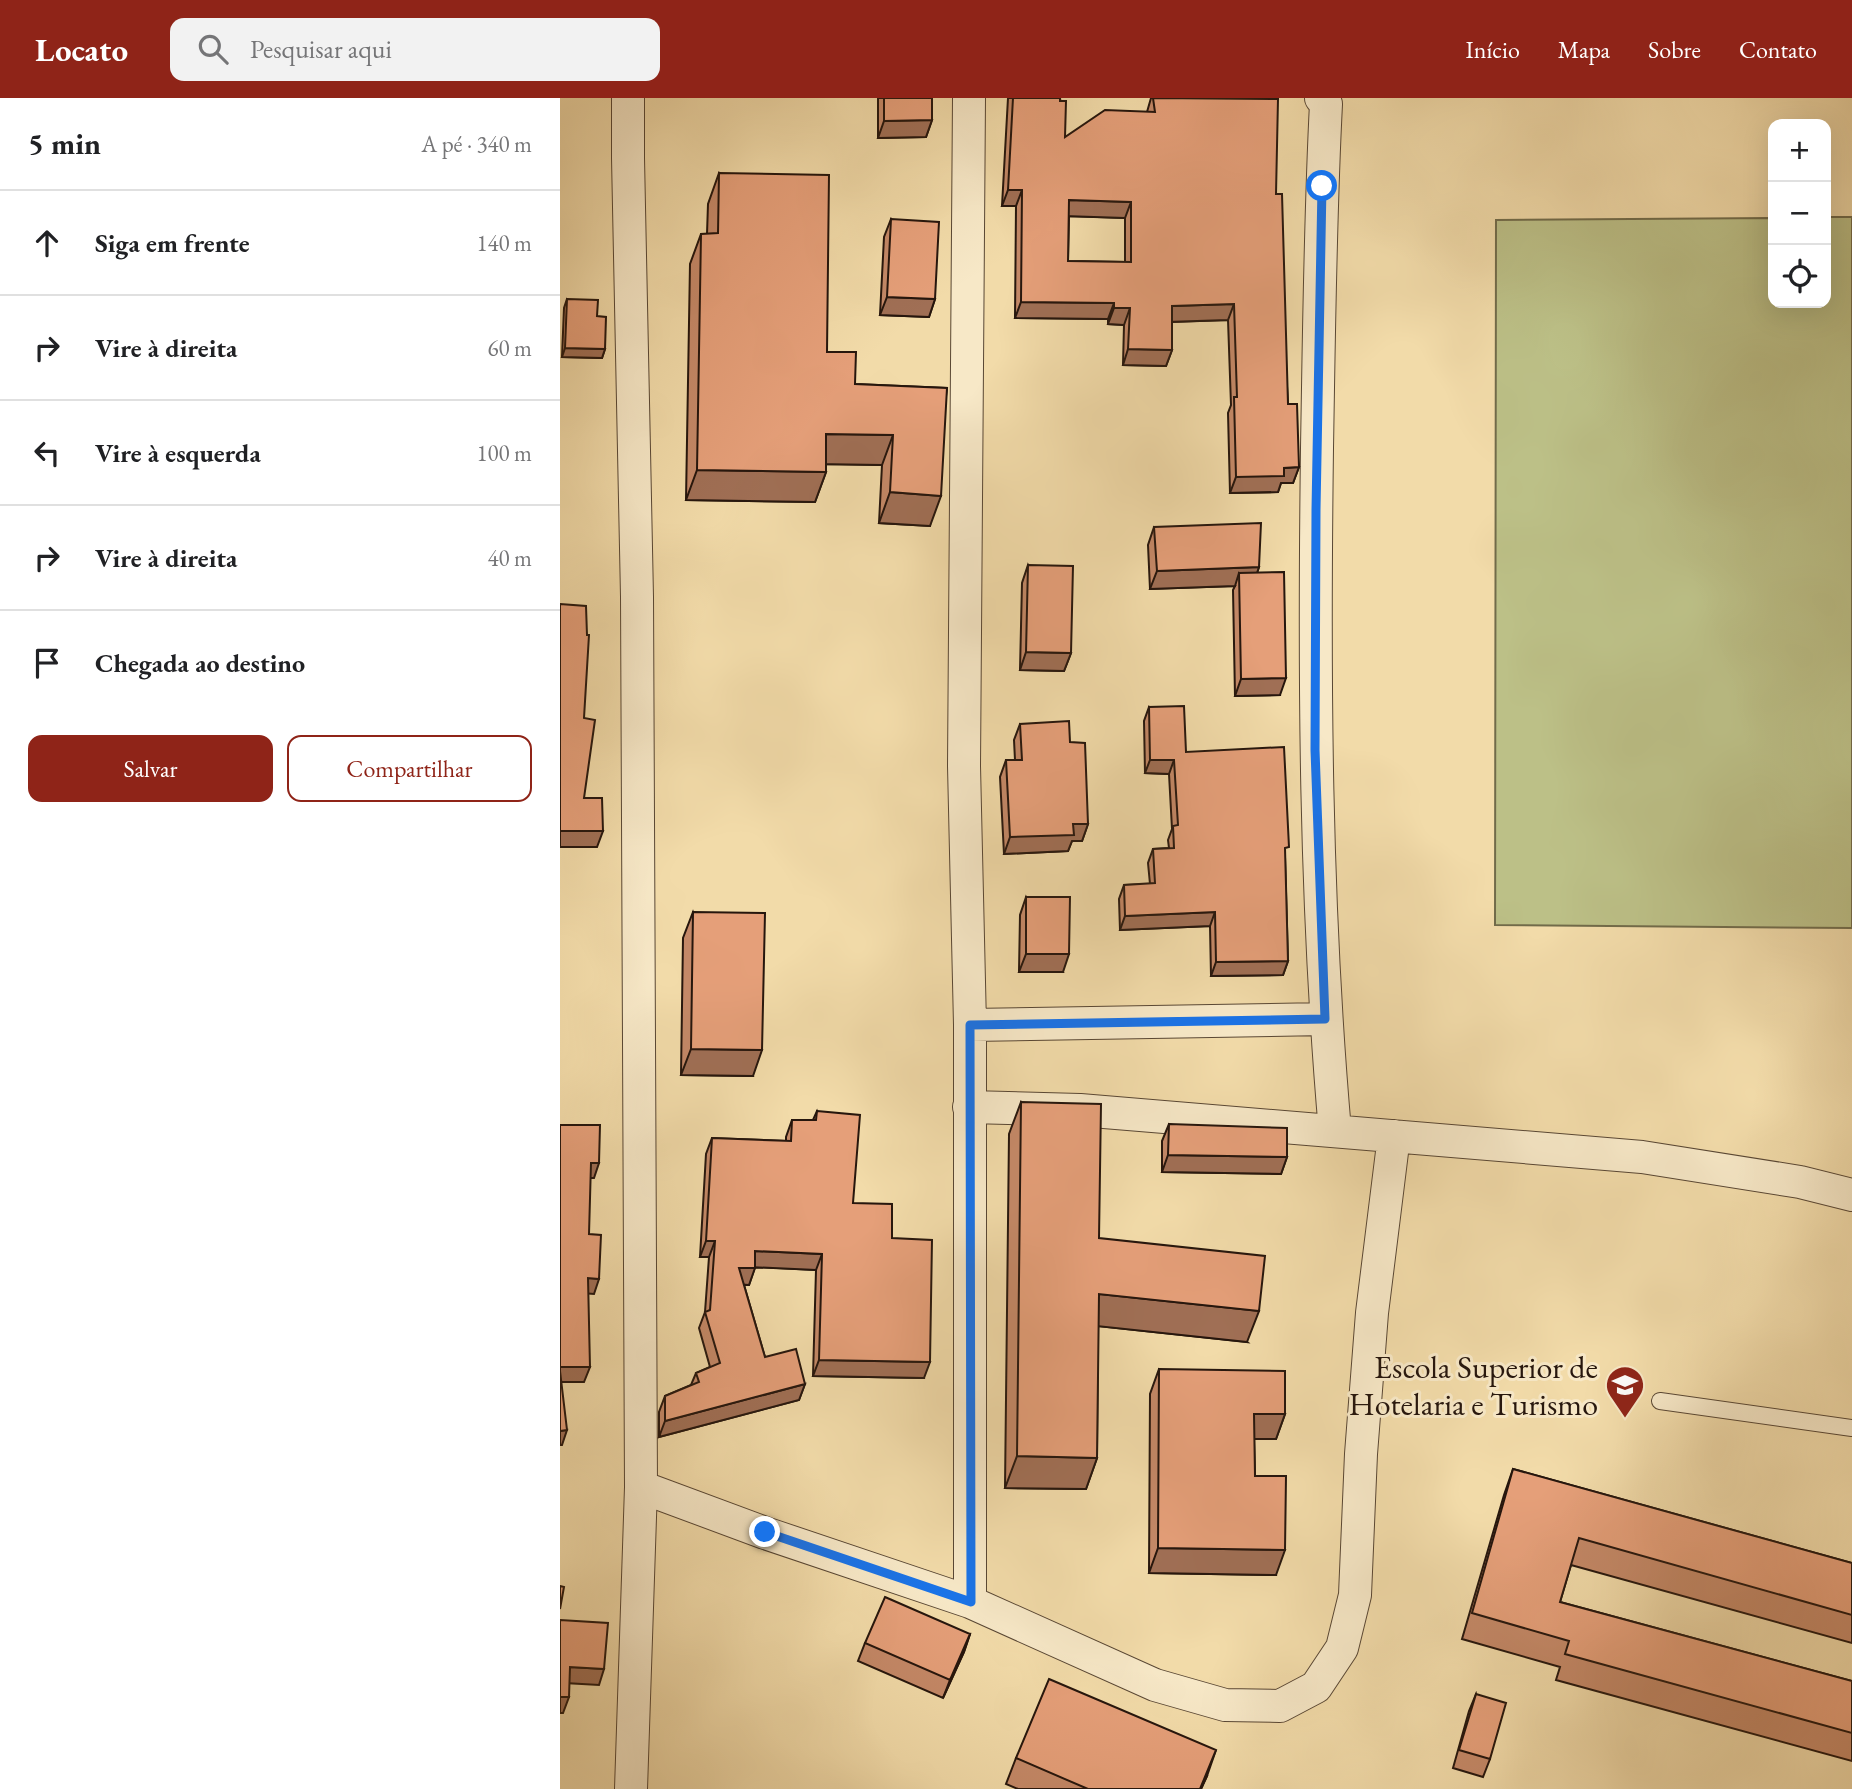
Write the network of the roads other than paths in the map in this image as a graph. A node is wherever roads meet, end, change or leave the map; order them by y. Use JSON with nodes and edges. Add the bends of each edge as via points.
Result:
{"nodes":[{"id":1,"x":628,"y":98,"type":"edge"},
{"id":2,"x":969,"y":98,"type":"edge"},
{"id":3,"x":1329,"y":100,"type":"edge"},
{"id":4,"x":1325,"y":1019,"type":"junction"},
{"id":5,"x":970,"y":1025,"type":"junction"},
{"id":6,"x":969,"y":1107,"type":"junction"},
{"id":7,"x":1335,"y":1131,"type":"junction"},
{"id":8,"x":1394,"y":1136,"type":"junction"},
{"id":9,"x":1852,"y":1195,"type":"edge"},
{"id":10,"x":1660,"y":1401,"type":"dead end"},
{"id":11,"x":1852,"y":1428,"type":"edge"},
{"id":12,"x":641,"y":1487,"type":"junction"},
{"id":13,"x":971,"y":1602,"type":"junction"},
{"id":14,"x":631,"y":1789,"type":"edge"}],
"edges":[{"from":1,"to":12,"type":"street","via":[[637,597]]},
{"from":2,"to":5,"type":"street","via":[[964,765]]},
{"from":3,"to":4,"type":"street","via":[[1319,353],[1315,737]]},
{"from":4,"to":5,"type":"street"},
{"from":4,"to":7,"type":"street"},
{"from":5,"to":6,"type":"street"},
{"from":6,"to":7,"type":"street","via":[[1080,1110]]},
{"from":6,"to":13,"type":"street"},
{"from":7,"to":8,"type":"street"},
{"from":8,"to":9,"type":"street","via":[[1642,1157],[1800,1182]]},
{"from":8,"to":13,"type":"street","via":[[1372,1313],[1355,1595],[1342,1648],[1316,1687],[1280,1706],[1224,1705],[1155,1685]]},
{"from":10,"to":11,"type":"lane"},
{"from":12,"to":13,"type":"street"},
{"from":12,"to":14,"type":"street"}]}
